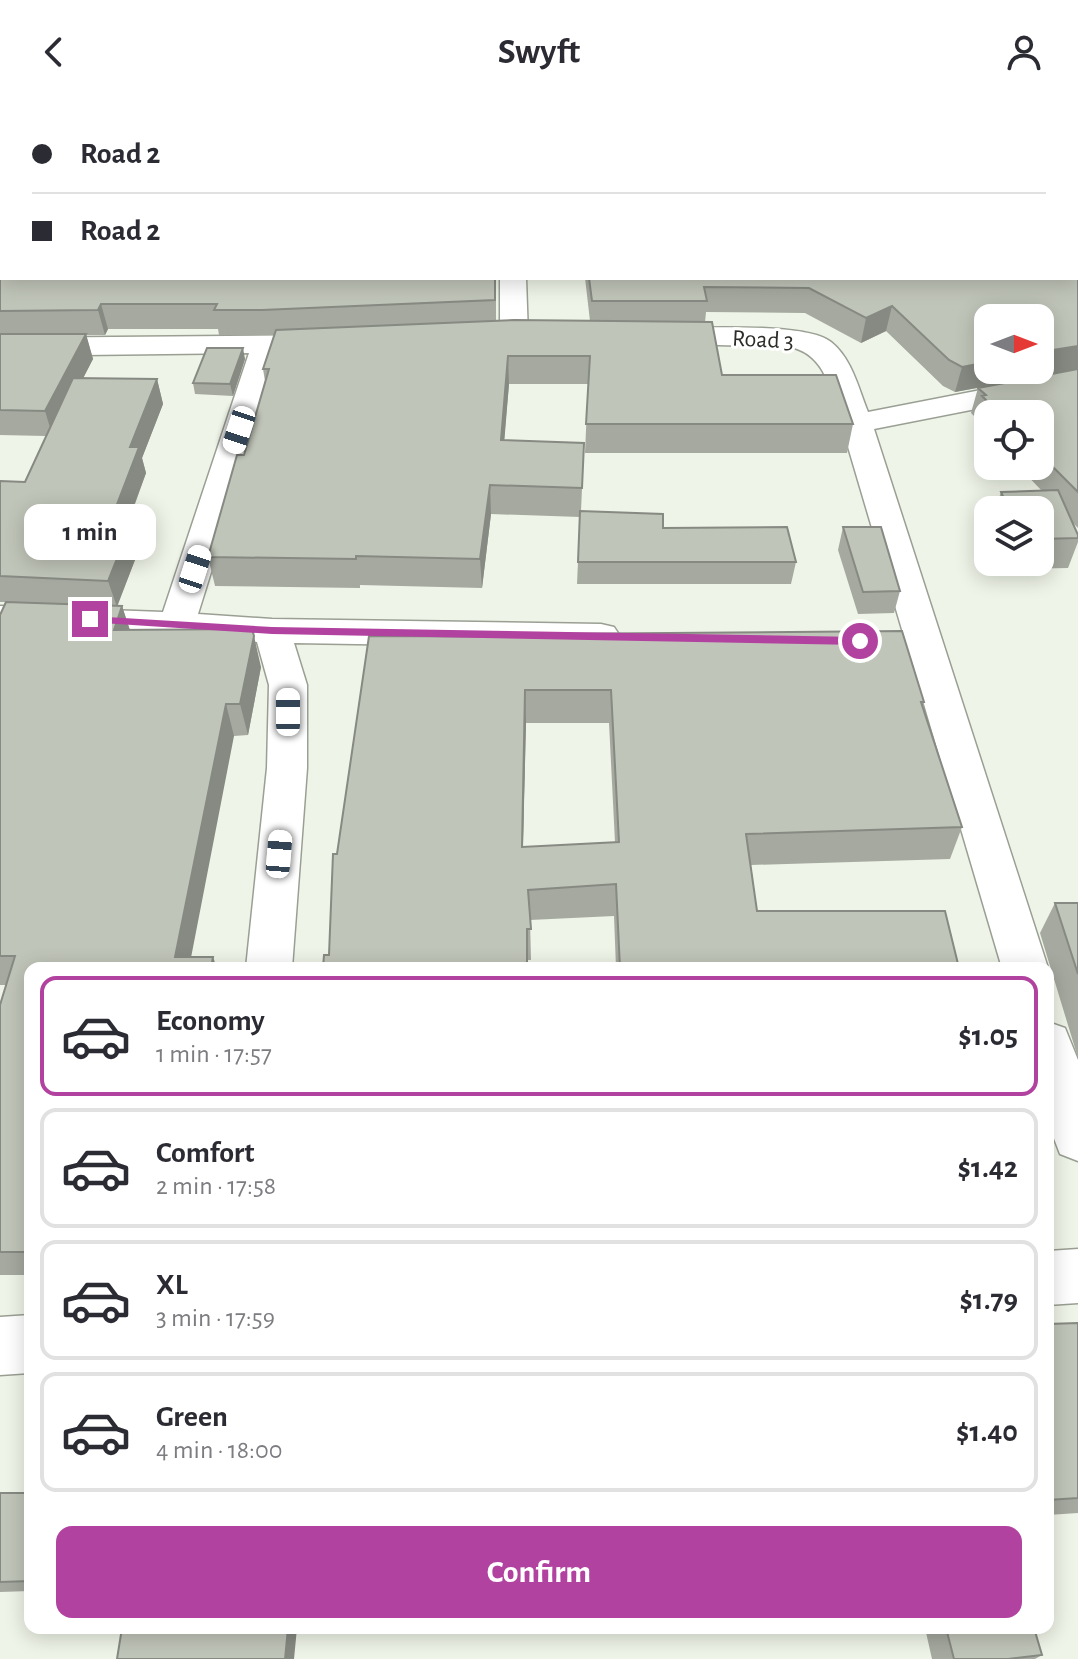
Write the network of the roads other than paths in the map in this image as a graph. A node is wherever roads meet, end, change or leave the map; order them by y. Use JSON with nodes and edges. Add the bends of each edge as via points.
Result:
{"nodes":[{"id":1,"x":513,"y":280,"type":"edge"},
{"id":2,"x":514,"y":337,"type":"edge"},
{"id":3,"x":622,"y":337,"type":"edge"},
{"id":4,"x":359,"y":343,"type":"edge"},
{"id":5,"x":0,"y":347,"type":"edge"},
{"id":6,"x":266,"y":347,"type":"junction"},
{"id":7,"x":1078,"y":380,"type":"edge"},
{"id":8,"x":857,"y":423,"type":"junction"},
{"id":9,"x":0,"y":618,"type":"edge"},
{"id":10,"x":177,"y":624,"type":"junction"},
{"id":11,"x":272,"y":631,"type":"junction"},
{"id":12,"x":637,"y":637,"type":"edge"},
{"id":13,"x":270,"y":962,"type":"edge"},
{"id":14,"x":1023,"y":962,"type":"edge"},
{"id":15,"x":1054,"y":1062,"type":"edge"},
{"id":16,"x":1078,"y":1138,"type":"edge"},
{"id":17,"x":1078,"y":1276,"type":"edge"},
{"id":18,"x":1054,"y":1278,"type":"edge"},
{"id":19,"x":24,"y":1344,"type":"edge"},
{"id":20,"x":0,"y":1346,"type":"edge"}],
"edges":[{"from":1,"to":2,"type":"street"},
{"from":3,"to":8,"type":"street","name":"Road 3","via":[[792,338],[818,345],[834,362]]},
{"from":4,"to":6,"type":"street"},
{"from":5,"to":6,"type":"street"},
{"from":6,"to":10,"type":"street"},
{"from":7,"to":8,"type":"street"},
{"from":8,"to":14,"type":"street","name":"Road 3","via":[[906,642]]},
{"from":9,"to":10,"type":"street"},
{"from":10,"to":11,"type":"street"},
{"from":11,"to":12,"type":"street"},
{"from":11,"to":13,"type":"street","via":[[288,699]]},
{"from":15,"to":16,"type":"street"},
{"from":17,"to":18,"type":"street"},
{"from":19,"to":20,"type":"street"}]}
